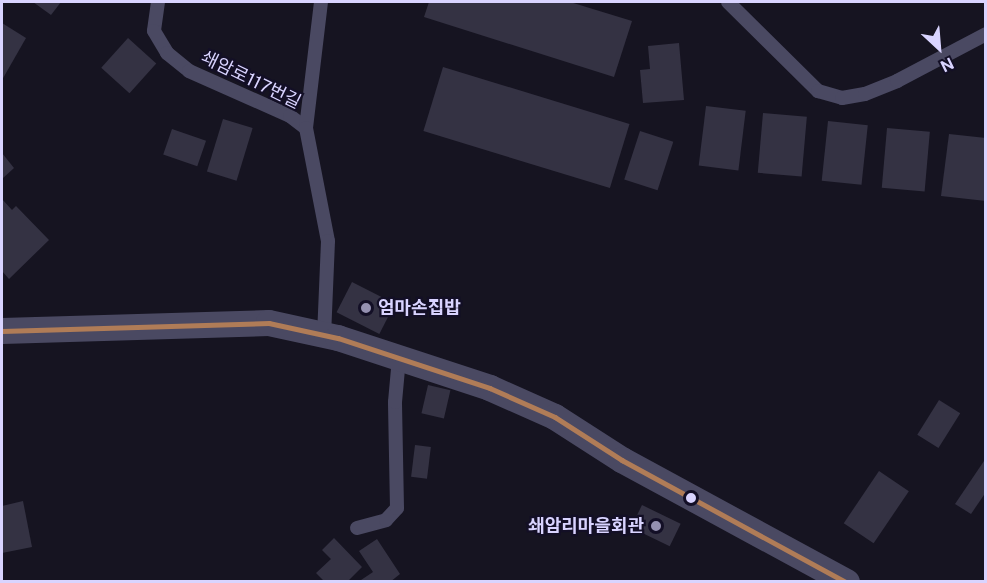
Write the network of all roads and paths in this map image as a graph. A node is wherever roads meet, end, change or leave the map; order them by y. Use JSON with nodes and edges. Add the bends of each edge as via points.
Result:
{"nodes":[{"id":1,"x":158,"y":2,"type":"edge"},
{"id":2,"x":321,"y":2,"type":"edge"},
{"id":3,"x":728,"y":2,"type":"edge"},
{"id":4,"x":986,"y":34,"type":"edge"},
{"id":5,"x":306,"y":128,"type":"junction"},
{"id":6,"x":2,"y":331,"type":"edge"},
{"id":7,"x":324,"y":335,"type":"junction"},
{"id":8,"x":399,"y":358,"type":"junction"},
{"id":9,"x":357,"y":528,"type":"dead end"},
{"id":10,"x":818,"y":574,"type":"edge"},
{"id":11,"x":847,"y":582,"type":"edge"}],
"edges":[{"from":1,"to":5,"type":"lane","name":"쇄암로117번길","via":[[154,31],[166,53],[189,71],[290,116]]},
{"from":2,"to":5,"type":"lane","name":"쇄암로117번길"},
{"from":3,"to":4,"type":"lane","via":[[818,91],[842,98],[897,81]]},
{"from":5,"to":7,"type":"lane","name":"쇄암로117번길","via":[[328,241]]},
{"from":6,"to":7,"type":"street","via":[[269,323]]},
{"from":7,"to":8,"type":"street"},
{"from":8,"to":9,"type":"lane","via":[[395,402],[397,508],[387,520]]},
{"from":8,"to":10,"type":"street","via":[[490,388],[555,417]]},
{"from":10,"to":11,"type":"street"}]}
